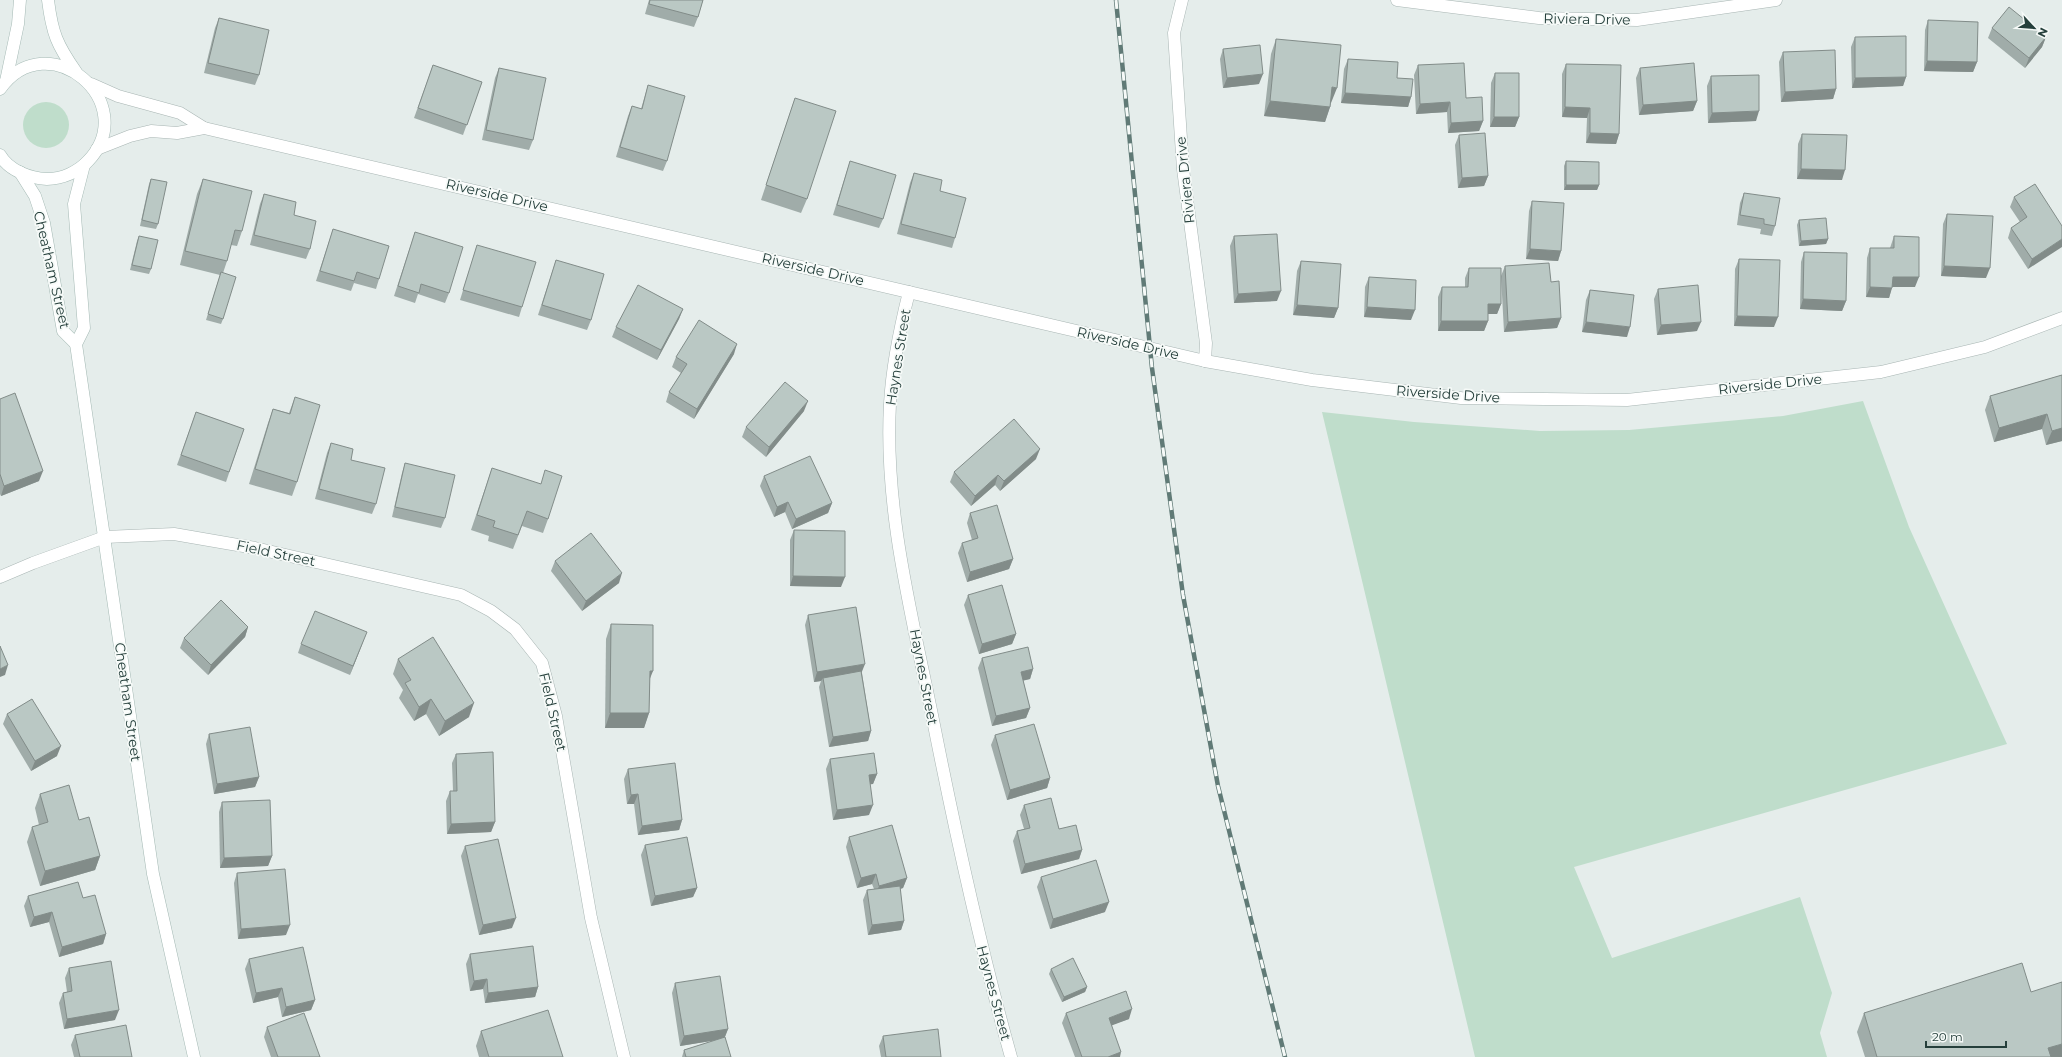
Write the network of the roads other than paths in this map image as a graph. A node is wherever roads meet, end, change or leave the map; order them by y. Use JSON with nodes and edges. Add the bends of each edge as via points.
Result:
{"nodes":[{"id":1,"x":20,"y":0,"type":"edge"},
{"id":2,"x":48,"y":0,"type":"edge"},
{"id":3,"x":1182,"y":0,"type":"edge"},
{"id":4,"x":1396,"y":0,"type":"edge"},
{"id":5,"x":1776,"y":0,"type":"edge"},
{"id":6,"x":76,"y":72,"type":"junction"},
{"id":7,"x":91,"y":84,"type":"junction"},
{"id":8,"x":3,"y":85,"type":"edge"},
{"id":9,"x":204,"y":128,"type":"junction"},
{"id":10,"x":97,"y":149,"type":"junction"},
{"id":11,"x":0,"y":157,"type":"edge"},
{"id":12,"x":84,"y":165,"type":"junction"},
{"id":13,"x":20,"y":172,"type":"junction"},
{"id":14,"x":909,"y":292,"type":"junction"},
{"id":15,"x":2062,"y":318,"type":"edge"},
{"id":16,"x":76,"y":344,"type":"junction"},
{"id":17,"x":1205,"y":361,"type":"junction"},
{"id":18,"x":105,"y":538,"type":"junction"},
{"id":19,"x":0,"y":577,"type":"edge"},
{"id":20,"x":194,"y":1057,"type":"edge"},
{"id":21,"x":624,"y":1057,"type":"edge"},
{"id":22,"x":1011,"y":1057,"type":"edge"}],
"edges":[{"from":1,"to":8,"type":"street","via":[[18,24]]},
{"from":2,"to":6,"type":"street","via":[[51,22],[59,47]]},
{"from":3,"to":17,"type":"street","name":"Riviera Drive","via":[[1174,33],[1182,169],[1206,343]]},
{"from":4,"to":5,"type":"street","name":"Riviera Drive","via":[[1539,18],[1637,20]]},
{"from":6,"to":7,"type":"street"},
{"from":6,"to":8,"type":"street","via":[[59,65],[40,64],[21,70]]},
{"from":7,"to":9,"type":"street","name":"Riverside Drive","via":[[118,96],[180,113]]},
{"from":7,"to":10,"type":"street","via":[[100,99],[104,116],[103,133]]},
{"from":9,"to":10,"type":"street","name":"Riverside Drive","via":[[177,133],[151,131]]},
{"from":9,"to":14,"type":"street","name":"Riverside Drive"},
{"from":10,"to":12,"type":"street"},
{"from":11,"to":13,"type":"street"},
{"from":12,"to":13,"type":"street","via":[[70,174],[53,179],[36,178]]},
{"from":12,"to":16,"type":"street","name":"Cheatham Street","via":[[74,204],[84,328]]},
{"from":13,"to":16,"type":"street","name":"Cheatham Street","via":[[35,196],[44,223],[63,331]]},
{"from":14,"to":17,"type":"street","name":"Riverside Drive"},
{"from":14,"to":22,"type":"street","name":"Haynes Street","via":[[899,332],[890,402],[892,505],[899,552],[954,825],[987,974]]},
{"from":15,"to":17,"type":"street","name":"Riverside Drive","via":[[1985,347],[1881,372],[1627,400],[1461,398],[1312,380]]},
{"from":16,"to":18,"type":"street","name":"Cheatham Street"},
{"from":18,"to":19,"type":"street","name":"Field Street"},
{"from":18,"to":20,"type":"street","name":"Cheatham Street","via":[[153,874]]},
{"from":18,"to":21,"type":"street","name":"Field Street","via":[[174,534],[255,548],[461,595],[491,611],[514,629],[542,663],[556,716],[591,918]]}]}
